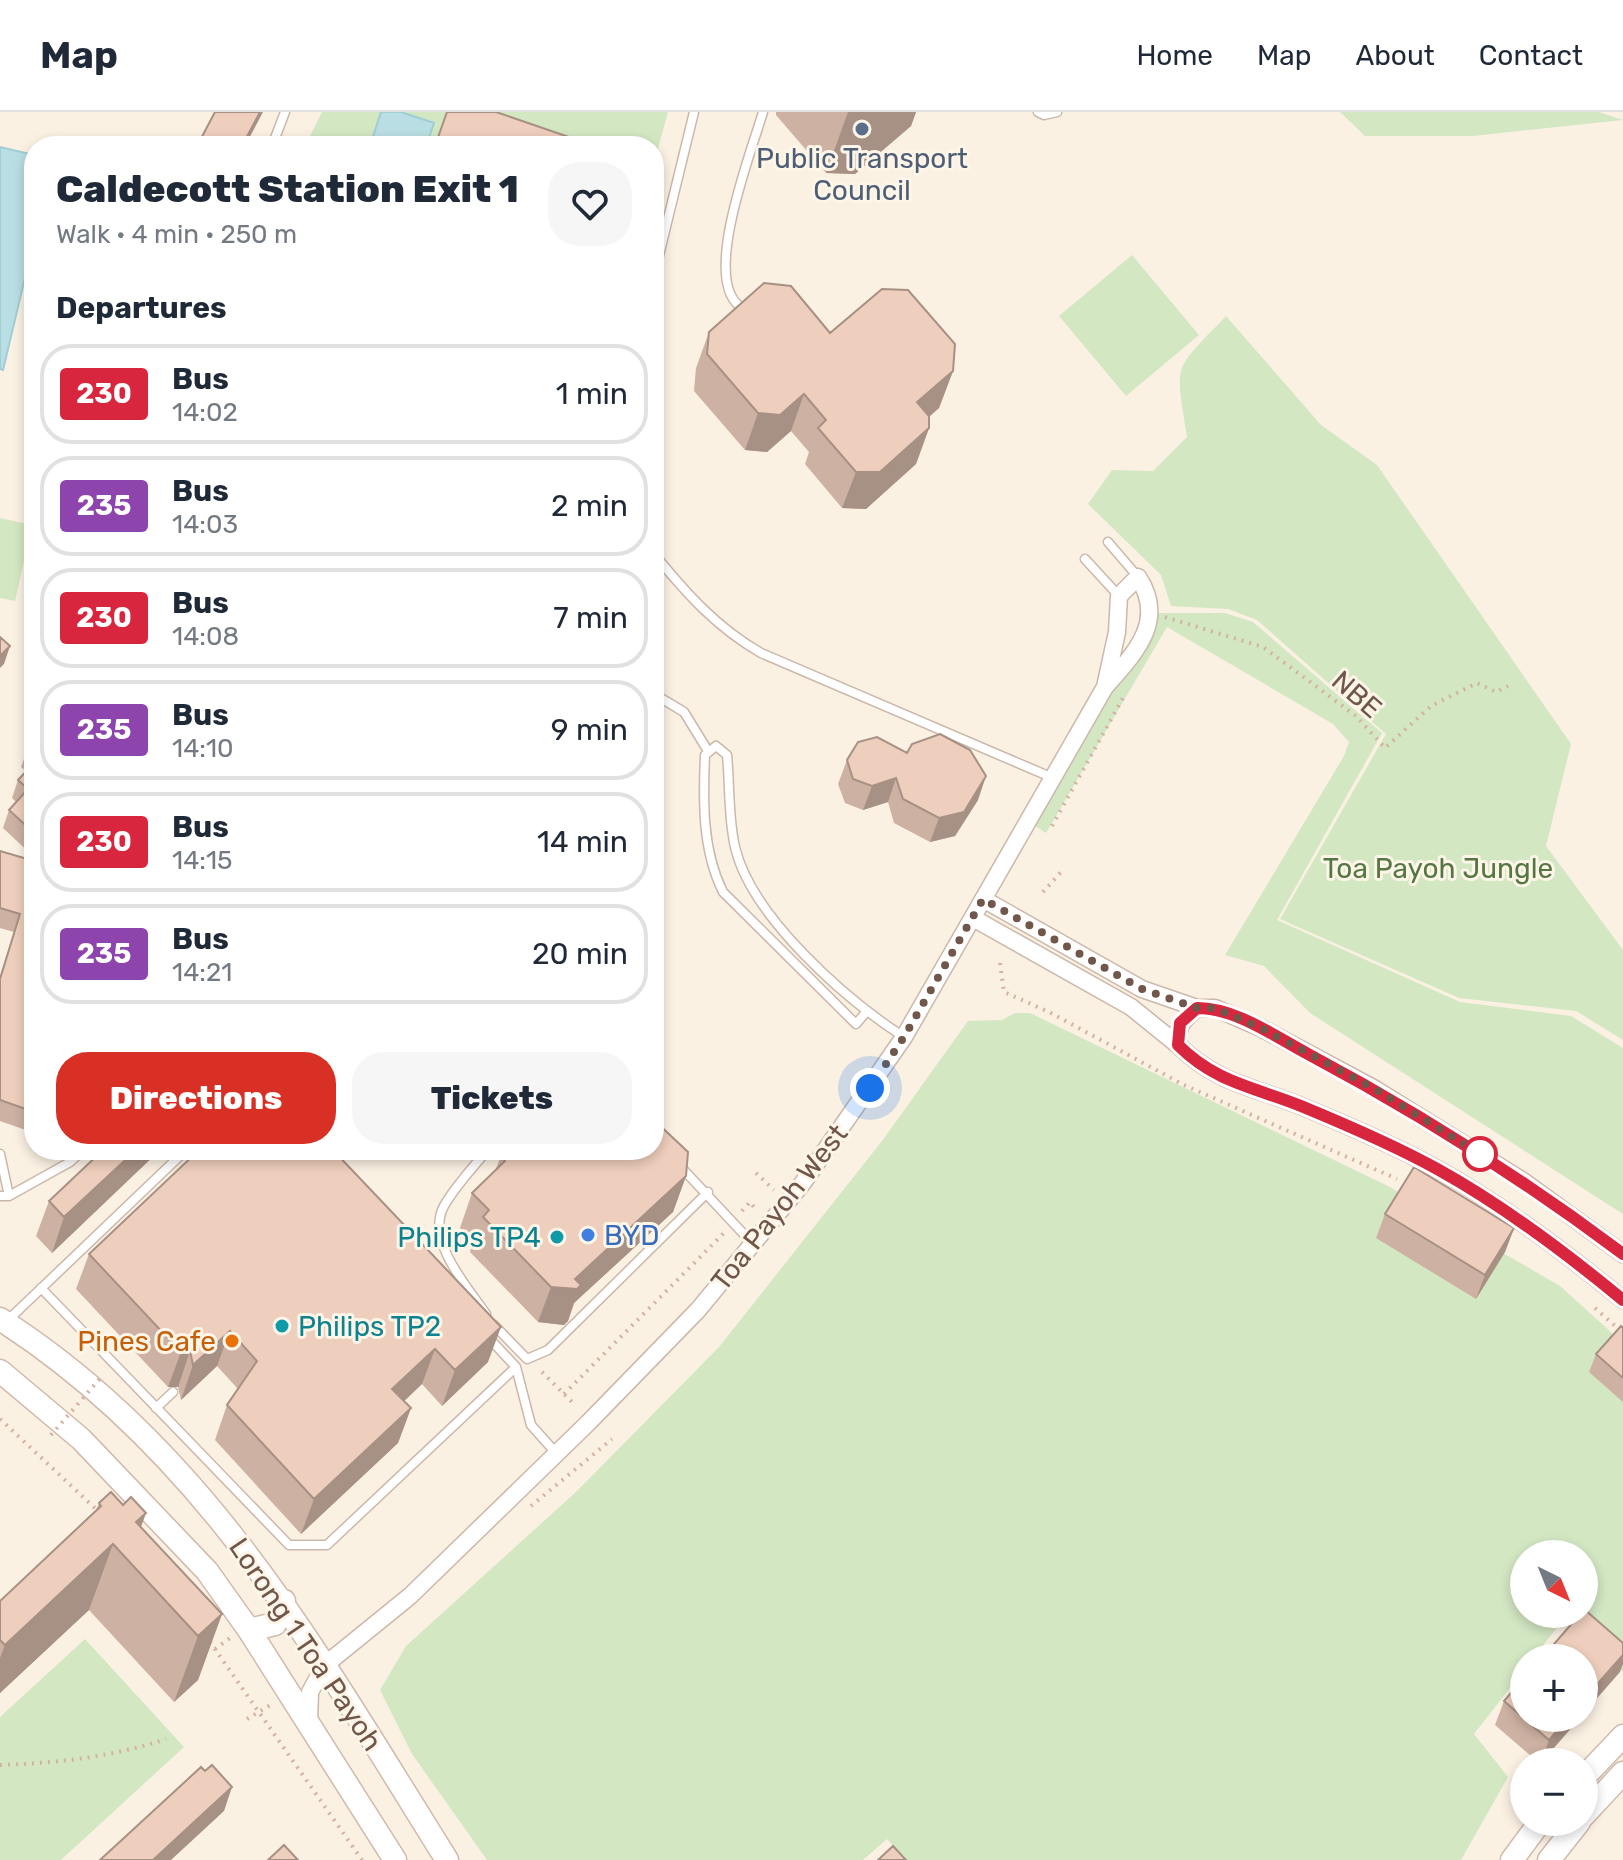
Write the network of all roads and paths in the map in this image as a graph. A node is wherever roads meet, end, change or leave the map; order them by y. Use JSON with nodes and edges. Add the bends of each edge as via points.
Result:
{"nodes":[{"id":1,"x":285,"y":112,"type":"edge"},
{"id":2,"x":694,"y":112,"type":"edge"},
{"id":3,"x":763,"y":112,"type":"edge"},
{"id":4,"x":1038,"y":112,"type":"edge"},
{"id":5,"x":1057,"y":112,"type":"edge"},
{"id":6,"x":276,"y":136,"type":"edge"},
{"id":7,"x":664,"y":235,"type":"edge"},
{"id":8,"x":760,"y":314,"type":"edge"},
{"id":9,"x":1108,"y":542,"type":"dead end"},
{"id":10,"x":1085,"y":559,"type":"dead end"},
{"id":11,"x":664,"y":566,"type":"edge"},
{"id":12,"x":1138,"y":577,"type":"junction"},
{"id":13,"x":1119,"y":596,"type":"junction"},
{"id":14,"x":1165,"y":617,"type":"dead end"},
{"id":15,"x":1508,"y":686,"type":"dead end"},
{"id":16,"x":1105,"y":687,"type":"junction"},
{"id":17,"x":664,"y":700,"type":"edge"},
{"id":18,"x":708,"y":751,"type":"junction"},
{"id":19,"x":1053,"y":778,"type":"junction"},
{"id":20,"x":1061,"y":872,"type":"dead end"},
{"id":21,"x":1043,"y":892,"type":"dead end"},
{"id":22,"x":983,"y":899,"type":"junction"},
{"id":23,"x":973,"y":918,"type":"junction"},
{"id":24,"x":1000,"y":963,"type":"dead end"},
{"id":25,"x":1197,"y":1008,"type":"junction"},
{"id":26,"x":867,"y":1011,"type":"junction"},
{"id":27,"x":904,"y":1037,"type":"junction"},
{"id":28,"x":1178,"y":1045,"type":"junction"},
{"id":29,"x":0,"y":1154,"type":"edge"},
{"id":30,"x":72,"y":1160,"type":"edge"},
{"id":31,"x":175,"y":1160,"type":"edge"},
{"id":32,"x":479,"y":1160,"type":"edge"},
{"id":33,"x":676,"y":1161,"type":"edge"},
{"id":34,"x":756,"y":1173,"type":"dead end"},
{"id":35,"x":1397,"y":1179,"type":"dead end"},
{"id":36,"x":774,"y":1190,"type":"dead end"},
{"id":37,"x":708,"y":1192,"type":"junction"},
{"id":38,"x":4,"y":1196,"type":"edge"},
{"id":39,"x":733,"y":1222,"type":"junction"},
{"id":40,"x":753,"y":1244,"type":"junction"},
{"id":41,"x":1623,"y":1254,"type":"edge"},
{"id":42,"x":41,"y":1288,"type":"junction"},
{"id":43,"x":1623,"y":1300,"type":"edge"},
{"id":44,"x":1595,"y":1308,"type":"dead end"},
{"id":45,"x":3,"y":1320,"type":"edge"},
{"id":46,"x":1623,"y":1333,"type":"edge"},
{"id":47,"x":485,"y":1334,"type":"edge"},
{"id":48,"x":516,"y":1367,"type":"junction"},
{"id":49,"x":0,"y":1371,"type":"edge"},
{"id":50,"x":542,"y":1372,"type":"dead end"},
{"id":51,"x":103,"y":1375,"type":"dead end"},
{"id":52,"x":173,"y":1392,"type":"dead end"},
{"id":53,"x":564,"y":1394,"type":"junction"},
{"id":54,"x":575,"y":1405,"type":"dead end"},
{"id":55,"x":156,"y":1408,"type":"junction"},
{"id":56,"x":0,"y":1419,"type":"edge"},
{"id":57,"x":51,"y":1435,"type":"dead end"},
{"id":58,"x":612,"y":1439,"type":"dead end"},
{"id":59,"x":556,"y":1453,"type":"junction"},
{"id":60,"x":99,"y":1512,"type":"edge"},
{"id":61,"x":523,"y":1514,"type":"dead end"},
{"id":62,"x":284,"y":1601,"type":"junction"},
{"id":63,"x":249,"y":1630,"type":"junction"},
{"id":64,"x":206,"y":1637,"type":"edge"},
{"id":65,"x":351,"y":1647,"type":"junction"},
{"id":66,"x":325,"y":1665,"type":"junction"},
{"id":67,"x":342,"y":1691,"type":"junction"},
{"id":68,"x":272,"y":1704,"type":"dead end"},
{"id":69,"x":259,"y":1712,"type":"junction"},
{"id":70,"x":247,"y":1719,"type":"dead end"},
{"id":71,"x":309,"y":1722,"type":"junction"},
{"id":72,"x":1623,"y":1736,"type":"edge"},
{"id":73,"x":166,"y":1739,"type":"dead end"},
{"id":74,"x":1598,"y":1762,"type":"edge"},
{"id":75,"x":0,"y":1765,"type":"edge"},
{"id":76,"x":1623,"y":1773,"type":"edge"},
{"id":77,"x":1598,"y":1800,"type":"edge"},
{"id":78,"x":1530,"y":1836,"type":"edge"},
{"id":79,"x":1568,"y":1836,"type":"edge"},
{"id":80,"x":362,"y":1860,"type":"edge"},
{"id":81,"x":395,"y":1860,"type":"edge"},
{"id":82,"x":447,"y":1860,"type":"edge"},
{"id":83,"x":1512,"y":1860,"type":"edge"},
{"id":84,"x":1549,"y":1860,"type":"edge"}],
"edges":[{"from":1,"to":6,"type":"lane"},
{"from":2,"to":7,"type":"lane"},
{"from":3,"to":8,"type":"lane","via":[[732,217],[723,276],[735,303]]},
{"from":4,"to":5,"type":"lane"},
{"from":9,"to":12,"type":"lane","name":"Toa Payoh West"},
{"from":10,"to":13,"type":"lane"},
{"from":11,"to":19,"type":"lane","via":[[728,635],[761,653]]},
{"from":12,"to":13,"type":"street"},
{"from":12,"to":16,"type":"street","name":"Toa Payoh West","via":[[1152,606],[1145,633]]},
{"from":13,"to":16,"type":"street","name":"Toa Payoh West"},
{"from":14,"to":15,"type":"path","name":"NBE","via":[[1263,647],[1356,716],[1385,748],[1431,706],[1477,683],[1496,692]]},
{"from":16,"to":19,"type":"street","name":"Toa Payoh West"},
{"from":17,"to":18,"type":"lane","via":[[684,712]]},
{"from":18,"to":26,"type":"lane","via":[[720,747],[727,755],[735,846],[748,886],[770,916]]},
{"from":18,"to":26,"type":"lane","via":[[707,845],[723,892],[856,1024]]},
{"from":19,"to":22,"type":"street","name":"Toa Payoh West"},
{"from":20,"to":21,"type":"path"},
{"from":22,"to":23,"type":"street","name":"Toa Payoh West"},
{"from":22,"to":25,"type":"street","via":[[1142,989]]},
{"from":23,"to":27,"type":"street","name":"Toa Payoh West"},
{"from":23,"to":28,"type":"street","via":[[1131,1007]]},
{"from":24,"to":35,"type":"path","via":[[1004,992],[1184,1085]]},
{"from":25,"to":28,"type":"street","via":[[1180,1023]]},
{"from":25,"to":41,"type":"street","via":[[1215,1008],[1261,1028],[1375,1089],[1523,1181]]},
{"from":26,"to":27,"type":"lane"},
{"from":27,"to":40,"type":"street","name":"Toa Payoh West","via":[[810,1173]]},
{"from":28,"to":43,"type":"street","via":[[1198,1066],[1299,1105],[1440,1171],[1569,1255]]},
{"from":29,"to":38,"type":"lane"},
{"from":30,"to":38,"type":"lane"},
{"from":31,"to":42,"type":"lane"},
{"from":32,"to":37,"type":"lane","via":[[442,1208],[440,1237],[497,1329],[527,1359],[548,1350]]},
{"from":33,"to":37,"type":"lane"},
{"from":34,"to":36,"type":"path"},
{"from":37,"to":39,"type":"lane"},
{"from":39,"to":40,"type":"lane"},
{"from":39,"to":53,"type":"path"},
{"from":40,"to":59,"type":"street","name":"Toa Payoh West","via":[[698,1310]]},
{"from":42,"to":45,"type":"lane"},
{"from":42,"to":55,"type":"lane"},
{"from":44,"to":46,"type":"path"},
{"from":45,"to":62,"type":"main road","name":"Lorong 1 Toa Payoh","via":[[77,1374],[180,1474]]},
{"from":47,"to":48,"type":"lane"},
{"from":48,"to":55,"type":"lane","via":[[321,1547],[289,1545]]},
{"from":48,"to":59,"type":"lane","via":[[531,1425]]},
{"from":49,"to":63,"type":"main road","name":"Lorong 1 Toa Payoh","via":[[56,1416],[149,1509],[207,1571]]},
{"from":50,"to":53,"type":"path"},
{"from":51,"to":57,"type":"path","bridge":true},
{"from":52,"to":55,"type":"lane"},
{"from":53,"to":54,"type":"path"},
{"from":56,"to":60,"type":"path"},
{"from":58,"to":61,"type":"path"},
{"from":59,"to":65,"type":"street","name":"Toa Payoh West"},
{"from":62,"to":63,"type":"main road","via":[[275,1624]]},
{"from":62,"to":66,"type":"main road","name":"Lorong 1 Toa Payoh"},
{"from":63,"to":71,"type":"main road","name":"Lorong 1 Toa Payoh"},
{"from":64,"to":69,"type":"path"},
{"from":65,"to":66,"type":"street","name":"Toa Payoh West"},
{"from":65,"to":67,"type":"street","via":[[343,1664]]},
{"from":66,"to":67,"type":"main road","name":"Lorong 1 Toa Payoh"},
{"from":66,"to":71,"type":"street","via":[[310,1692]]},
{"from":67,"to":82,"type":"main road","name":"Lorong 1 Toa Payoh"},
{"from":68,"to":69,"type":"path"},
{"from":69,"to":70,"type":"path"},
{"from":69,"to":80,"type":"path"},
{"from":71,"to":81,"type":"main road","name":"Lorong 1 Toa Payoh"},
{"from":72,"to":74,"type":"main road"},
{"from":73,"to":75,"type":"path","via":[[105,1755]]},
{"from":76,"to":77,"type":"main road"},
{"from":78,"to":83,"type":"main road"},
{"from":79,"to":84,"type":"main road"}]}
